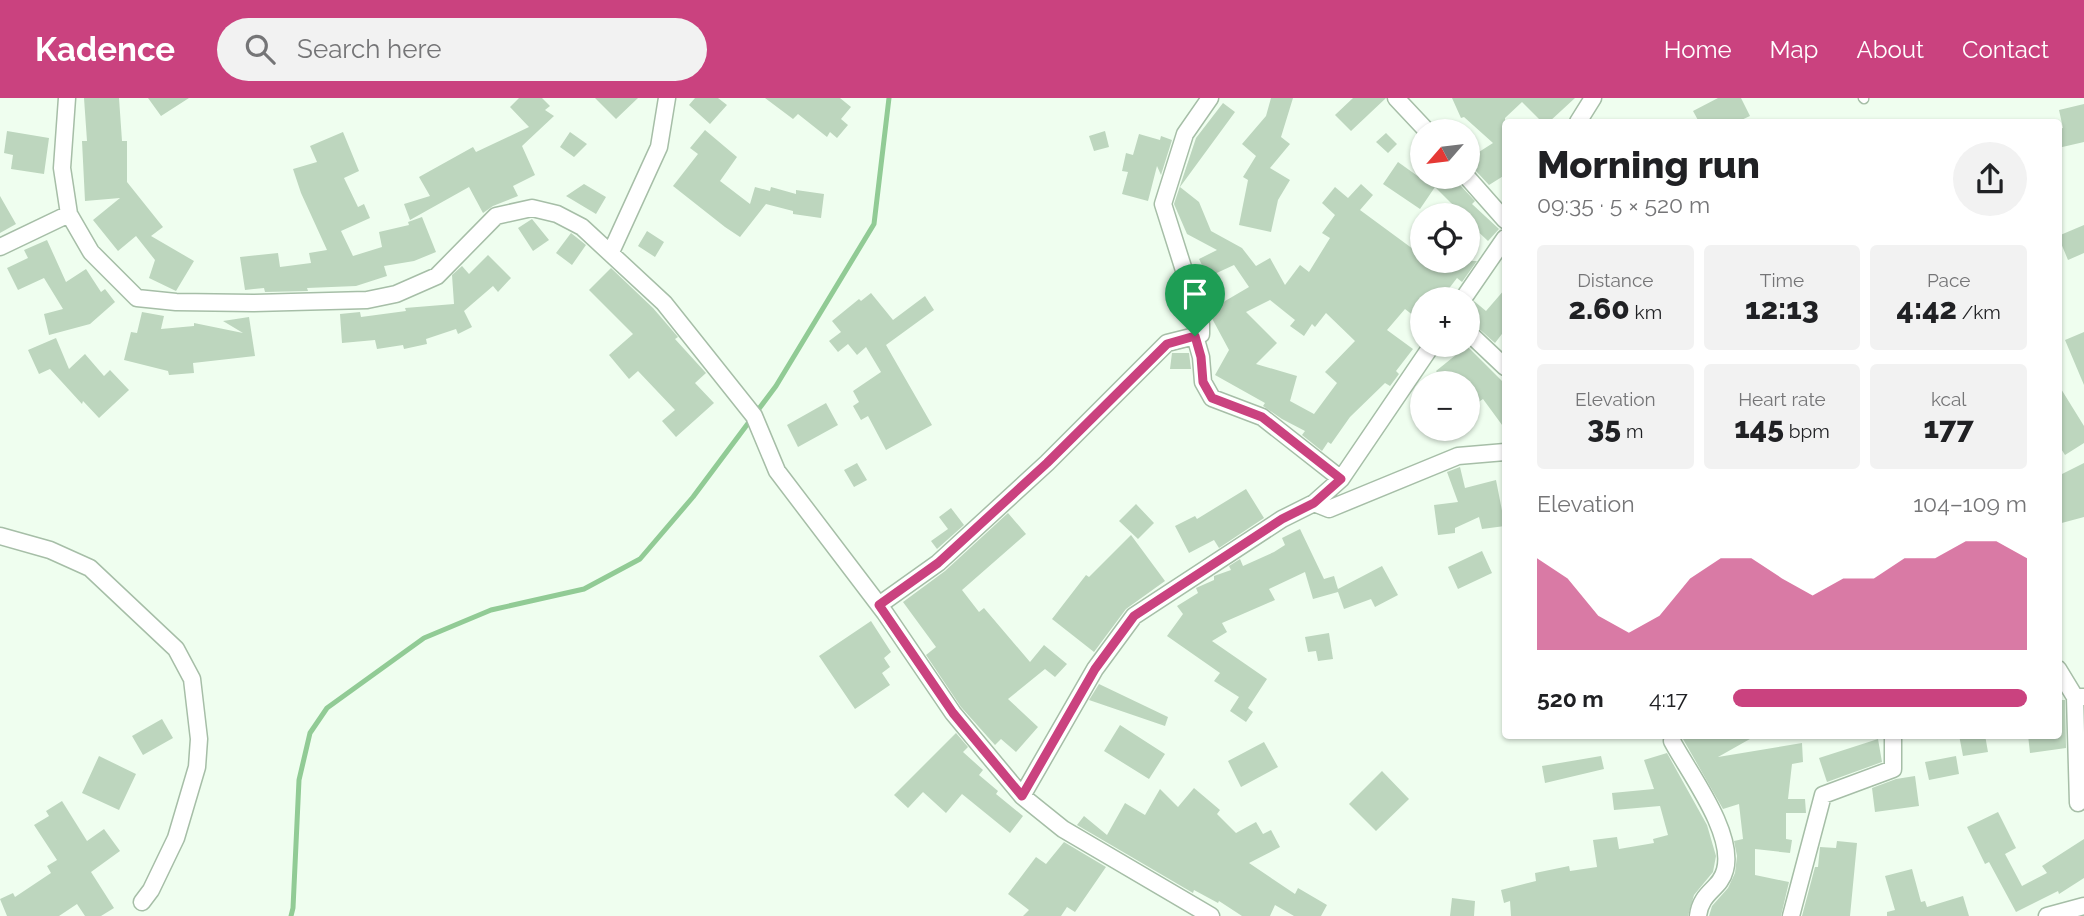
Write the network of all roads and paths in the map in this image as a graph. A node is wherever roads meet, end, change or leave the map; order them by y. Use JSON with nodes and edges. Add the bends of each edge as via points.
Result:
{"nodes":[{"id":1,"x":68,"y":98,"type":"edge"},
{"id":2,"x":667,"y":98,"type":"edge"},
{"id":3,"x":1210,"y":98,"type":"edge"},
{"id":4,"x":1396,"y":98,"type":"edge"},
{"id":5,"x":1593,"y":98,"type":"edge"},
{"id":6,"x":1416,"y":119,"type":"edge"},
{"id":7,"x":1580,"y":119,"type":"edge"},
{"id":8,"x":1478,"y":189,"type":"edge"},
{"id":9,"x":69,"y":214,"type":"junction"},
{"id":10,"x":1502,"y":217,"type":"edge"},
{"id":11,"x":1502,"y":242,"type":"edge"},
{"id":12,"x":0,"y":247,"type":"edge"},
{"id":13,"x":611,"y":252,"type":"junction"},
{"id":14,"x":1471,"y":287,"type":"edge"},
{"id":15,"x":1195,"y":336,"type":"junction"},
{"id":16,"x":1480,"y":343,"type":"edge"},
{"id":17,"x":1424,"y":357,"type":"edge"},
{"id":18,"x":1502,"y":364,"type":"edge"},
{"id":19,"x":1502,"y":452,"type":"edge"},
{"id":20,"x":1341,"y":479,"type":"junction"},
{"id":21,"x":1314,"y":503,"type":"junction"},
{"id":22,"x":0,"y":536,"type":"edge"},
{"id":23,"x":879,"y":605,"type":"junction"},
{"id":24,"x":2062,"y":674,"type":"edge"},
{"id":25,"x":2079,"y":697,"type":"edge"},
{"id":26,"x":1673,"y":739,"type":"edge"},
{"id":27,"x":1893,"y":739,"type":"edge"},
{"id":28,"x":1022,"y":796,"type":"junction"},
{"id":29,"x":2078,"y":803,"type":"dead end"},
{"id":30,"x":142,"y":902,"type":"dead end"},
{"id":31,"x":2084,"y":906,"type":"edge"},
{"id":32,"x":1211,"y":916,"type":"edge"},
{"id":33,"x":1699,"y":916,"type":"edge"},
{"id":34,"x":1791,"y":916,"type":"edge"},
{"id":35,"x":2047,"y":916,"type":"edge"}],
"edges":[{"from":1,"to":9,"type":"street","via":[[62,168]]},
{"from":2,"to":13,"type":"street","via":[[659,147]]},
{"from":3,"to":15,"type":"street","via":[[1185,134],[1163,204],[1201,324],[1201,334]]},
{"from":4,"to":6,"type":"street"},
{"from":5,"to":7,"type":"street"},
{"from":8,"to":10,"type":"street"},
{"from":9,"to":12,"type":"street"},
{"from":9,"to":13,"type":"street","via":[[91,252],[137,298],[176,302],[294,303],[396,294],[438,276],[496,216],[532,208],[582,227]]},
{"from":11,"to":14,"type":"street"},
{"from":13,"to":23,"type":"street","via":[[664,303],[754,416],[776,471]]},
{"from":15,"to":20,"type":"street","via":[[1203,382],[1212,398],[1262,417]]},
{"from":15,"to":23,"type":"street","via":[[1167,344],[938,563]]},
{"from":16,"to":18,"type":"street"},
{"from":17,"to":20,"type":"street"},
{"from":19,"to":21,"type":"street","via":[[1458,456],[1329,509]]},
{"from":20,"to":21,"type":"street"},
{"from":21,"to":28,"type":"street","via":[[1134,616],[1095,669]]},
{"from":22,"to":30,"type":"street","via":[[50,550],[90,568],[176,649],[192,679],[199,739],[197,767],[176,838]]},
{"from":23,"to":28,"type":"street","via":[[953,713]]},
{"from":24,"to":25,"type":"street"},
{"from":25,"to":29,"type":"street"},
{"from":26,"to":33,"type":"street","via":[[1722,832],[1726,854],[1725,871],[1700,902]]},
{"from":27,"to":34,"type":"street","via":[[1893,769],[1824,795]]},
{"from":28,"to":32,"type":"street","via":[[1063,829]]},
{"from":31,"to":35,"type":"street"}]}
